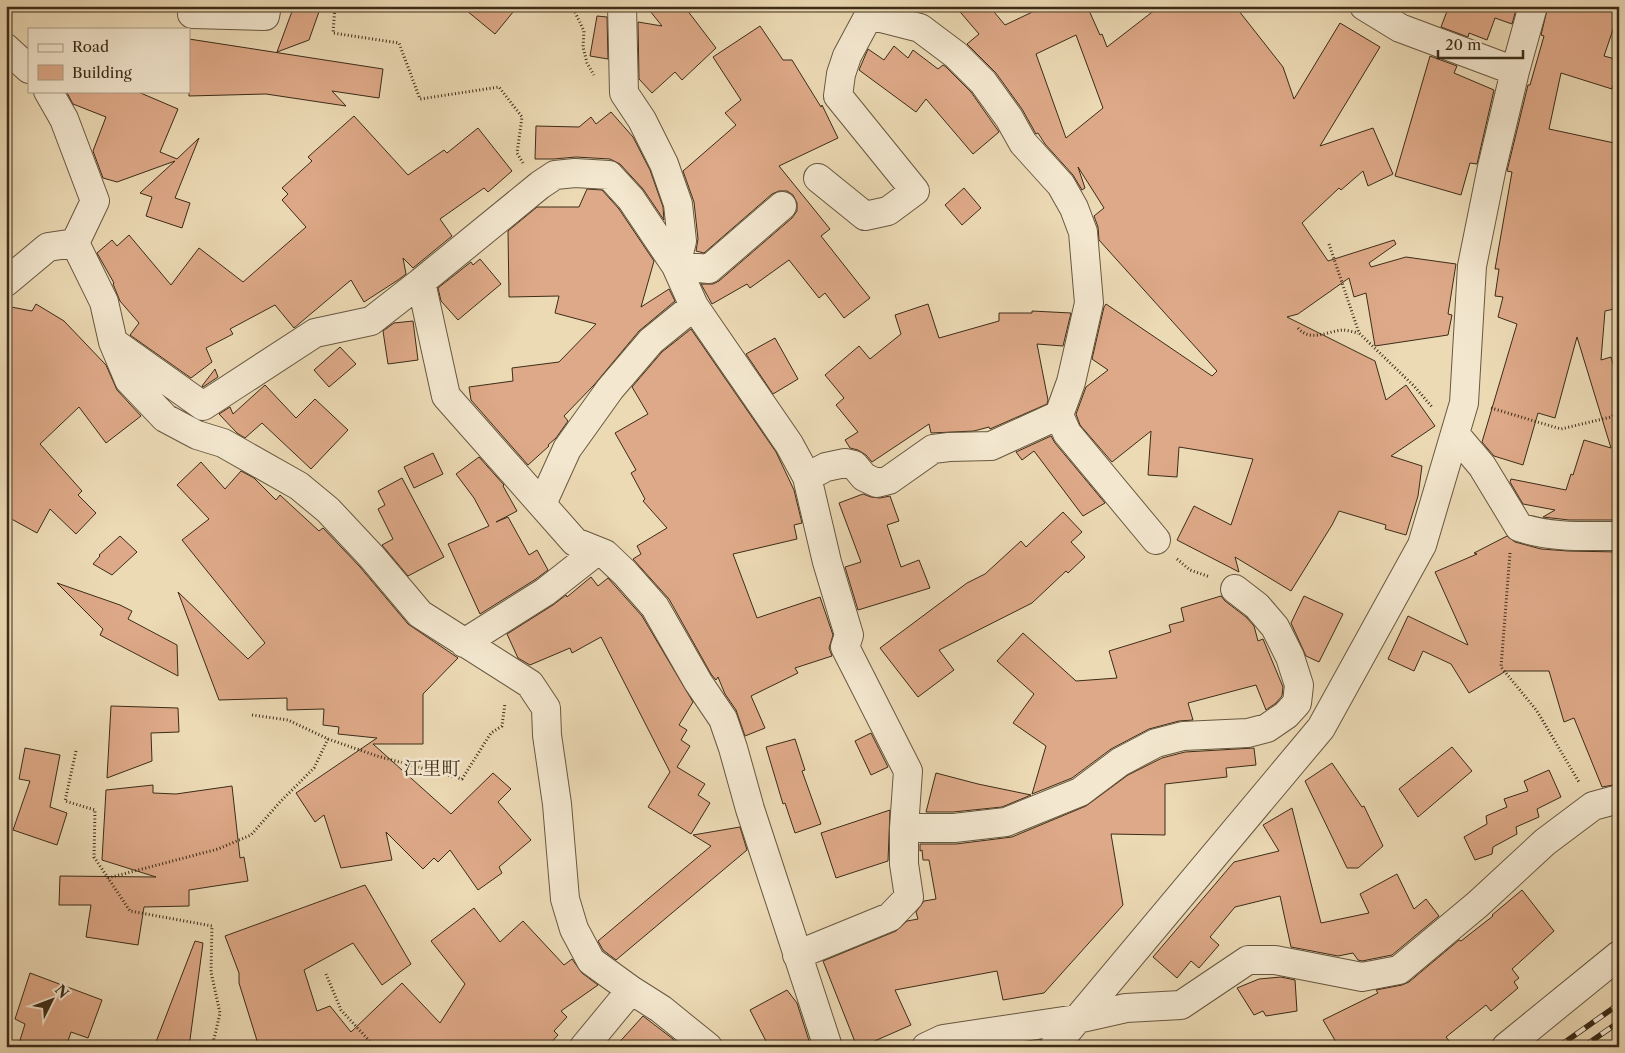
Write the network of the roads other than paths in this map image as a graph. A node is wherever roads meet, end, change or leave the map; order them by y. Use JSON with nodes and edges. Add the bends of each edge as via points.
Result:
{"nodes":[{"id":1,"x":266,"y":6,"type":"edge"},
{"id":2,"x":622,"y":6,"type":"edge"},
{"id":3,"x":1364,"y":6,"type":"edge"},
{"id":4,"x":1533,"y":6,"type":"edge"},
{"id":5,"x":870,"y":11,"type":"edge"},
{"id":6,"x":192,"y":14,"type":"dead end"},
{"id":7,"x":6,"y":48,"type":"edge"},
{"id":8,"x":28,"y":68,"type":"edge"},
{"id":9,"x":1515,"y":71,"type":"junction"},
{"id":10,"x":49,"y":92,"type":"edge"},
{"id":11,"x":818,"y":178,"type":"dead end"},
{"id":12,"x":782,"y":206,"type":"dead end"},
{"id":13,"x":75,"y":243,"type":"junction"},
{"id":14,"x":676,"y":266,"type":"junction"},
{"id":15,"x":6,"y":282,"type":"edge"},
{"id":16,"x":421,"y":282,"type":"junction"},
{"id":17,"x":694,"y":306,"type":"junction"},
{"id":18,"x":113,"y":342,"type":"junction"},
{"id":19,"x":1059,"y":415,"type":"junction"},
{"id":20,"x":1455,"y":434,"type":"junction"},
{"id":21,"x":807,"y":477,"type":"junction"},
{"id":22,"x":542,"y":504,"type":"junction"},
{"id":23,"x":1619,"y":536,"type":"edge"},
{"id":24,"x":1156,"y":540,"type":"road end"},
{"id":25,"x":597,"y":551,"type":"junction"},
{"id":26,"x":1235,"y":588,"type":"road end"},
{"id":27,"x":464,"y":643,"type":"junction"},
{"id":28,"x":1606,"y":802,"type":"edge"},
{"id":29,"x":904,"y":828,"type":"junction"},
{"id":30,"x":797,"y":955,"type":"junction"},
{"id":31,"x":1619,"y":955,"type":"edge"},
{"id":32,"x":631,"y":990,"type":"junction"},
{"id":33,"x":1077,"y":1019,"type":"junction"},
{"id":34,"x":584,"y":1047,"type":"edge"},
{"id":35,"x":708,"y":1047,"type":"edge"},
{"id":36,"x":828,"y":1047,"type":"edge"},
{"id":37,"x":926,"y":1047,"type":"edge"},
{"id":38,"x":1054,"y":1047,"type":"edge"},
{"id":39,"x":1506,"y":1047,"type":"edge"}],
"edges":[{"from":1,"to":6,"type":"street","via":[[265,16]]},
{"from":2,"to":14,"type":"street","via":[[624,93],[664,164],[678,204],[682,241]]},
{"from":3,"to":9,"type":"street","via":[[1400,28]]},
{"from":4,"to":9,"type":"street"},
{"from":5,"to":11,"type":"street","via":[[847,56],[838,96],[916,191],[888,211],[865,216]]},
{"from":5,"to":19,"type":"street","via":[[920,28],[956,55],[983,82],[1023,143],[1061,185],[1074,208],[1083,232],[1089,302],[1071,382]]},
{"from":7,"to":8,"type":"street"},
{"from":9,"to":20,"type":"street","via":[[1472,266],[1464,403]]},
{"from":10,"to":13,"type":"street","via":[[64,119],[95,201]]},
{"from":12,"to":14,"type":"street","via":[[709,269]]},
{"from":13,"to":15,"type":"street","via":[[48,247]]},
{"from":13,"to":18,"type":"street","via":[[104,302]]},
{"from":14,"to":16,"type":"street","via":[[609,174],[575,172],[555,175],[540,185]]},
{"from":14,"to":17,"type":"street"},
{"from":16,"to":18,"type":"street","via":[[371,321],[316,333],[203,406]]},
{"from":16,"to":22,"type":"street","via":[[446,396]]},
{"from":17,"to":21,"type":"street","via":[[789,444]]},
{"from":17,"to":22,"type":"street","via":[[651,341],[610,389],[567,449]]},
{"from":18,"to":27,"type":"street","via":[[129,380],[165,418],[223,444],[299,486],[328,510],[420,614]]},
{"from":19,"to":21,"type":"street","via":[[991,446],[933,449],[889,480],[877,483],[864,477],[854,465],[844,463],[826,467]]},
{"from":19,"to":24,"type":"street","via":[[1067,433]]},
{"from":20,"to":23,"type":"street","via":[[1482,466],[1519,527],[1558,535]]},
{"from":20,"to":33,"type":"street","via":[[1422,545],[1321,728]]},
{"from":21,"to":29,"type":"street","via":[[827,562],[849,635],[845,647],[908,771]]},
{"from":22,"to":25,"type":"street","via":[[575,542]]},
{"from":25,"to":27,"type":"street","via":[[545,592]]},
{"from":25,"to":30,"type":"street","via":[[605,554],[625,573],[655,607],[723,719]]},
{"from":26,"to":29,"type":"street","via":[[1275,627],[1290,657],[1300,685],[1297,702],[1286,715],[1267,728],[1183,736],[1156,743],[1120,762],[1080,792],[1006,822],[954,828]]},
{"from":27,"to":32,"type":"street","via":[[530,684],[546,708],[565,899],[574,929],[590,961]]},
{"from":28,"to":33,"type":"street","via":[[1545,842],[1399,970],[1362,977],[1275,960],[1248,960],[1181,1005],[1126,1008]]},
{"from":29,"to":30,"type":"street","via":[[904,864],[909,897],[901,907],[890,917]]},
{"from":30,"to":36,"type":"street"},
{"from":31,"to":39,"type":"street"},
{"from":32,"to":34,"type":"street"},
{"from":32,"to":35,"type":"street","via":[[661,1009]]},
{"from":33,"to":37,"type":"street","via":[[943,1040]]},
{"from":33,"to":38,"type":"street"}]}
